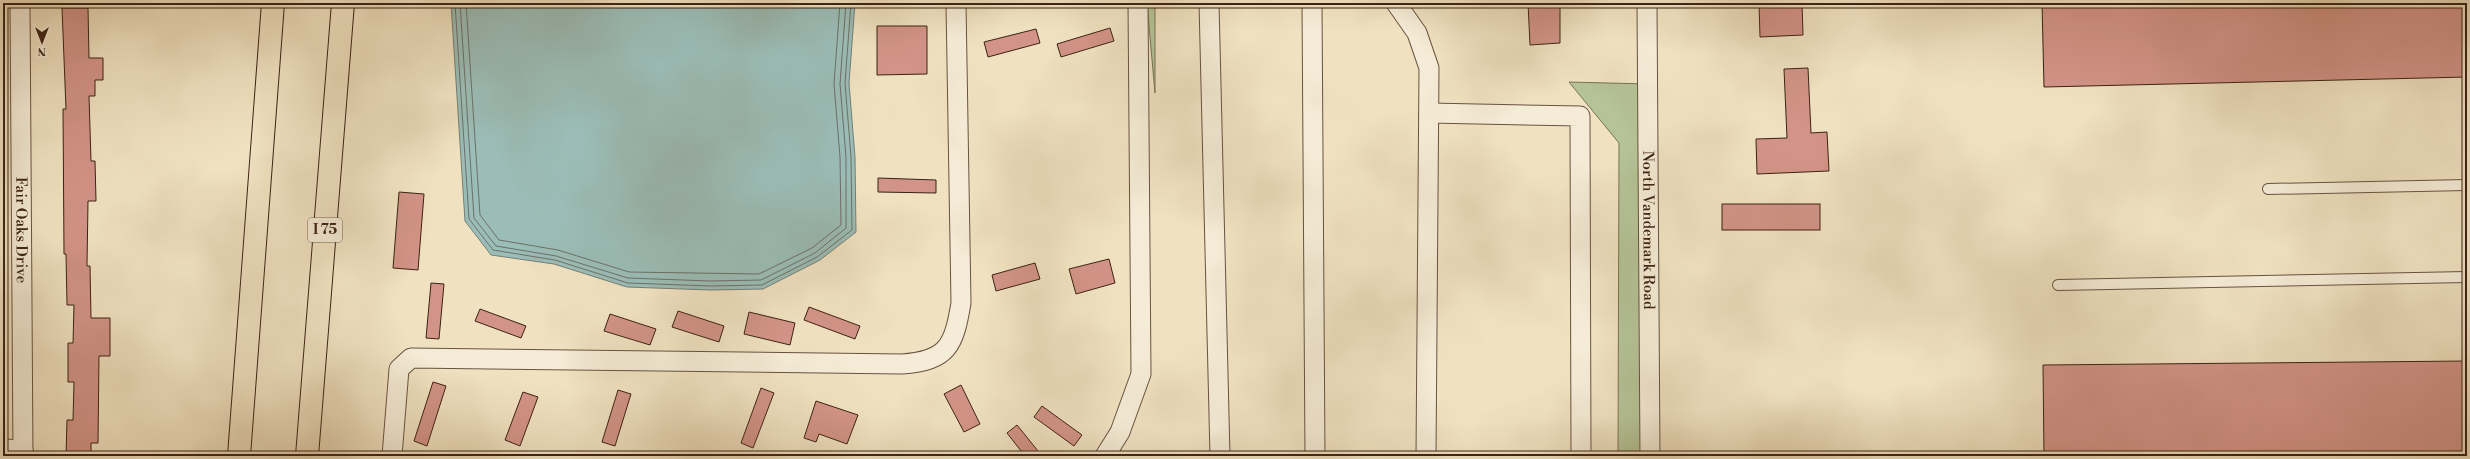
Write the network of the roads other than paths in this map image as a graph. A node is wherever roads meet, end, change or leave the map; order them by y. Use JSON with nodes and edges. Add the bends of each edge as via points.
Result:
{"nodes":[{"id":1,"x":20,"y":3,"type":"edge"},
{"id":2,"x":273,"y":3,"type":"edge"},
{"id":3,"x":343,"y":3,"type":"edge"},
{"id":4,"x":956,"y":3,"type":"edge"},
{"id":5,"x":1138,"y":3,"type":"edge"},
{"id":6,"x":1209,"y":3,"type":"edge"},
{"id":7,"x":1312,"y":3,"type":"edge"},
{"id":8,"x":1396,"y":3,"type":"edge"},
{"id":9,"x":1647,"y":3,"type":"edge"},
{"id":10,"x":1429,"y":113,"type":"junction"},
{"id":11,"x":2467,"y":185,"type":"edge"},
{"id":12,"x":2268,"y":189,"type":"dead end"},
{"id":13,"x":2467,"y":277,"type":"edge"},
{"id":14,"x":2058,"y":285,"type":"dead end"},
{"id":15,"x":3,"y":449,"type":"edge"},
{"id":16,"x":23,"y":453,"type":"edge"},
{"id":17,"x":239,"y":456,"type":"edge"},
{"id":18,"x":307,"y":456,"type":"edge"},
{"id":19,"x":392,"y":456,"type":"edge"},
{"id":20,"x":1106,"y":456,"type":"edge"},
{"id":21,"x":1220,"y":456,"type":"edge"},
{"id":22,"x":1315,"y":456,"type":"edge"},
{"id":23,"x":1426,"y":456,"type":"edge"},
{"id":24,"x":1581,"y":456,"type":"edge"},
{"id":25,"x":1650,"y":456,"type":"edge"}],
"edges":[{"from":1,"to":16,"type":"street","name":"Fair Oaks Drive"},
{"from":2,"to":17,"type":"highway"},
{"from":3,"to":18,"type":"highway","number":"I 75"},
{"from":4,"to":19,"type":"street","via":[[961,303],[956,332],[945,351],[923,362],[902,364],[411,358],[399,369]]},
{"from":5,"to":20,"type":"street","via":[[1141,374],[1120,432]]},
{"from":6,"to":21,"type":"street"},
{"from":7,"to":22,"type":"street"},
{"from":8,"to":10,"type":"street","via":[[1417,33],[1429,68]]},
{"from":9,"to":25,"type":"street","name":"North Vandemark Road"},
{"from":10,"to":23,"type":"street"},
{"from":10,"to":24,"type":"street","via":[[1580,116]]},
{"from":11,"to":12,"type":"lane"},
{"from":13,"to":14,"type":"lane"},
{"from":15,"to":16,"type":"street"}]}
